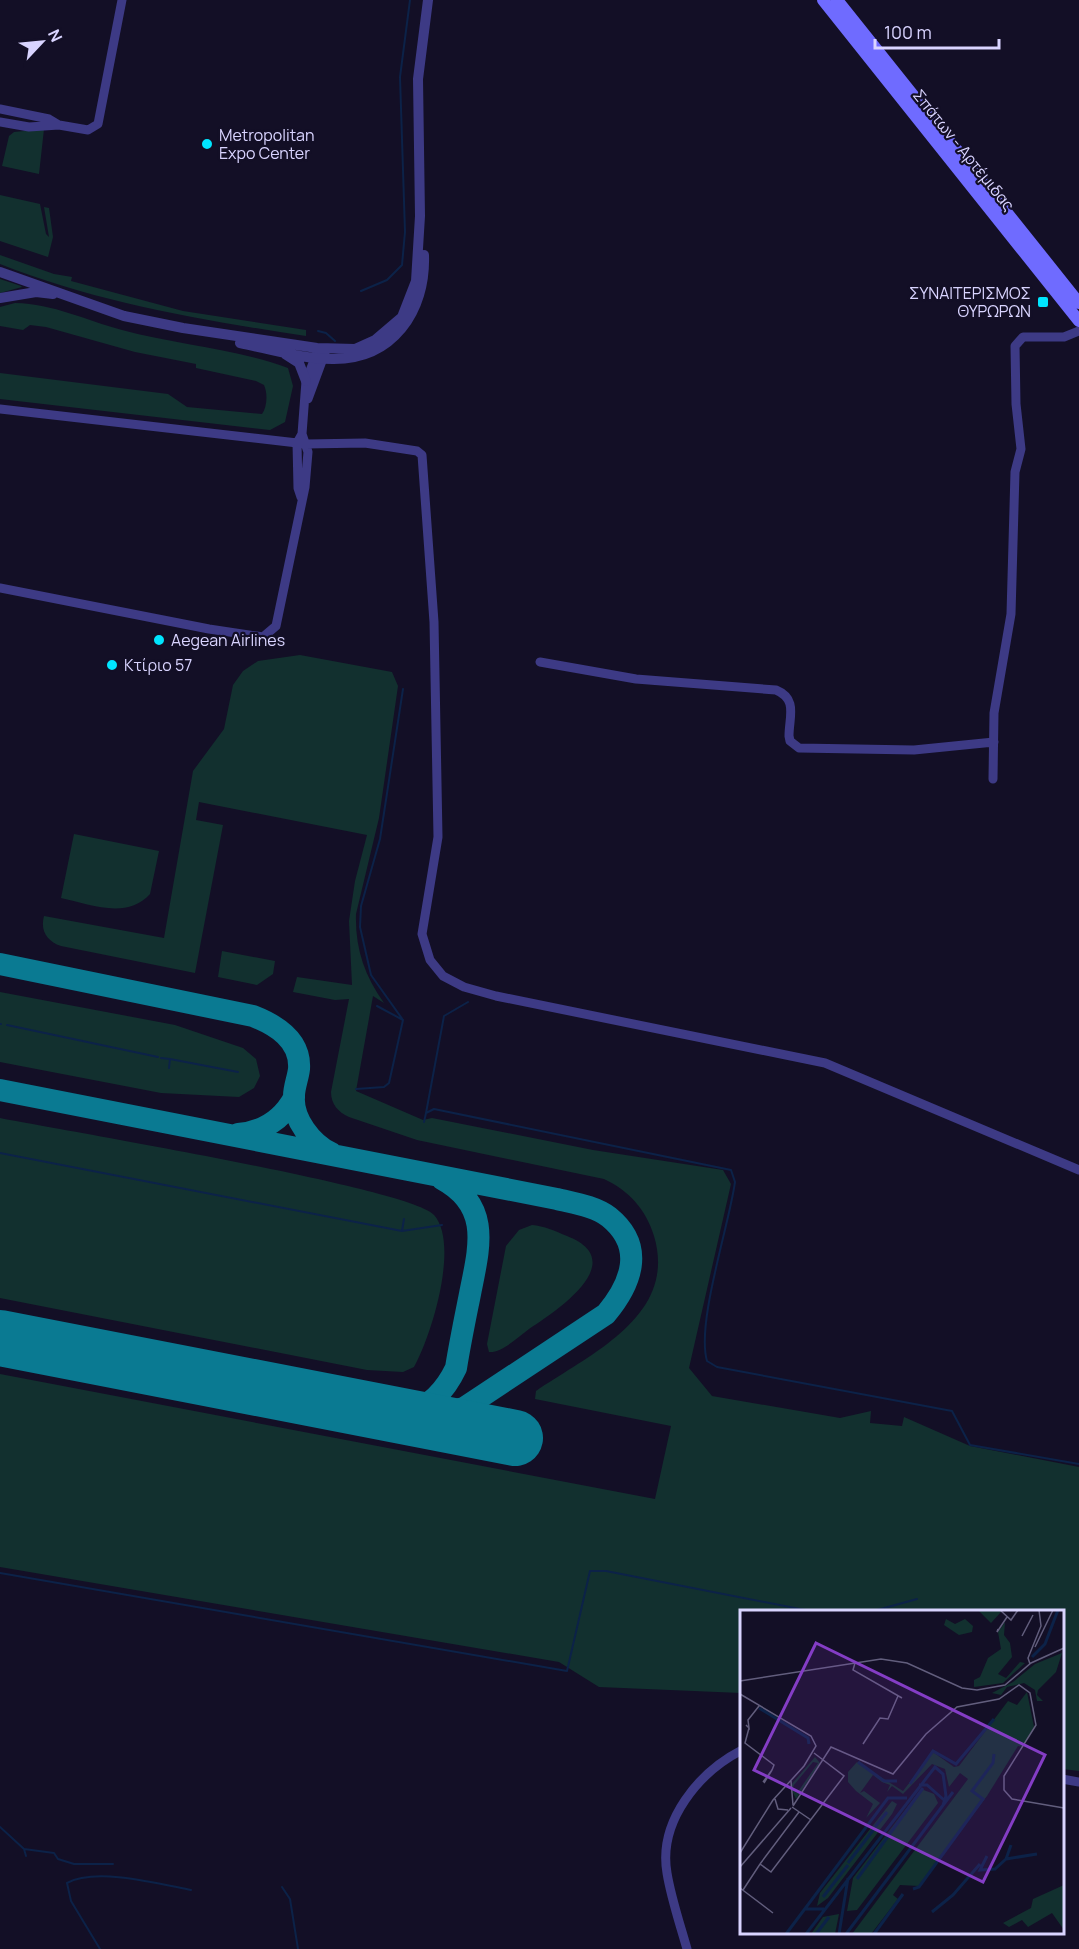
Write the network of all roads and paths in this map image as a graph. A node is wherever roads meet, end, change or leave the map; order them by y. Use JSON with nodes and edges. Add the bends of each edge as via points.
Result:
{"nodes":[{"id":1,"x":123,"y":0,"type":"edge"},
{"id":2,"x":428,"y":0,"type":"edge"},
{"id":3,"x":823,"y":0,"type":"edge"},
{"id":4,"x":837,"y":0,"type":"edge"},
{"id":5,"x":0,"y":109,"type":"edge"},
{"id":6,"x":0,"y":122,"type":"edge"},
{"id":7,"x":59,"y":125,"type":"junction"},
{"id":8,"x":0,"y":272,"type":"edge"},
{"id":9,"x":69,"y":296,"type":"junction"},
{"id":10,"x":0,"y":298,"type":"edge"},
{"id":11,"x":1079,"y":303,"type":"edge"},
{"id":12,"x":1079,"y":321,"type":"edge"},
{"id":13,"x":183,"y":328,"type":"junction"},
{"id":14,"x":1079,"y":331,"type":"edge"},
{"id":15,"x":280,"y":351,"type":"junction"},
{"id":16,"x":321,"y":353,"type":"junction"},
{"id":17,"x":306,"y":381,"type":"junction"},
{"id":18,"x":0,"y":409,"type":"edge"},
{"id":19,"x":305,"y":410,"type":"junction"},
{"id":20,"x":302,"y":440,"type":"junction"},
{"id":21,"x":0,"y":588,"type":"edge"},
{"id":22,"x":540,"y":662,"type":"dead end"},
{"id":23,"x":994,"y":742,"type":"junction"},
{"id":24,"x":993,"y":779,"type":"dead end"},
{"id":25,"x":1079,"y":1170,"type":"edge"},
{"id":26,"x":740,"y":1751,"type":"edge"},
{"id":27,"x":1064,"y":1779,"type":"edge"},
{"id":28,"x":1079,"y":1782,"type":"edge"},
{"id":29,"x":687,"y":1949,"type":"edge"}],
"edges":[{"from":1,"to":7,"type":"street","via":[[98,124],[88,130]]},
{"from":2,"to":16,"type":"street","via":[[418,79],[424,282],[408,321],[385,343],[362,355]]},
{"from":3,"to":12,"type":"main road","name":"Σπάτων - Αρτέμιδας"},
{"from":4,"to":11,"type":"main road","name":"Σπάτων - Αρτέμιδας"},
{"from":5,"to":7,"type":"street","via":[[48,118]]},
{"from":6,"to":7,"type":"street"},
{"from":8,"to":9,"type":"street"},
{"from":9,"to":10,"type":"street","via":[[36,292]]},
{"from":9,"to":13,"type":"street","via":[[124,316]]},
{"from":13,"to":15,"type":"street"},
{"from":13,"to":16,"type":"street"},
{"from":14,"to":23,"type":"street","via":[[1064,337],[1023,337],[1015,346],[1021,449],[1015,472],[1011,614],[995,698]]},
{"from":15,"to":16,"type":"street"},
{"from":15,"to":17,"type":"street","via":[[298,363]]},
{"from":16,"to":17,"type":"street"},
{"from":16,"to":19,"type":"street"},
{"from":17,"to":19,"type":"street"},
{"from":18,"to":20,"type":"street"},
{"from":19,"to":20,"type":"street"},
{"from":20,"to":21,"type":"street","via":[[305,487],[276,626],[263,637]]},
{"from":20,"to":25,"type":"street","via":[[365,443],[417,451],[424,462],[434,622],[438,837],[422,934],[426,952],[443,976],[496,996],[825,1063]]},
{"from":22,"to":23,"type":"street","via":[[636,679],[776,690],[787,696],[791,705],[789,736],[799,748],[914,750]]},
{"from":23,"to":24,"type":"street"},
{"from":26,"to":29,"type":"street","via":[[719,1762],[697,1783],[673,1826],[666,1871]]},
{"from":27,"to":28,"type":"street"}]}
